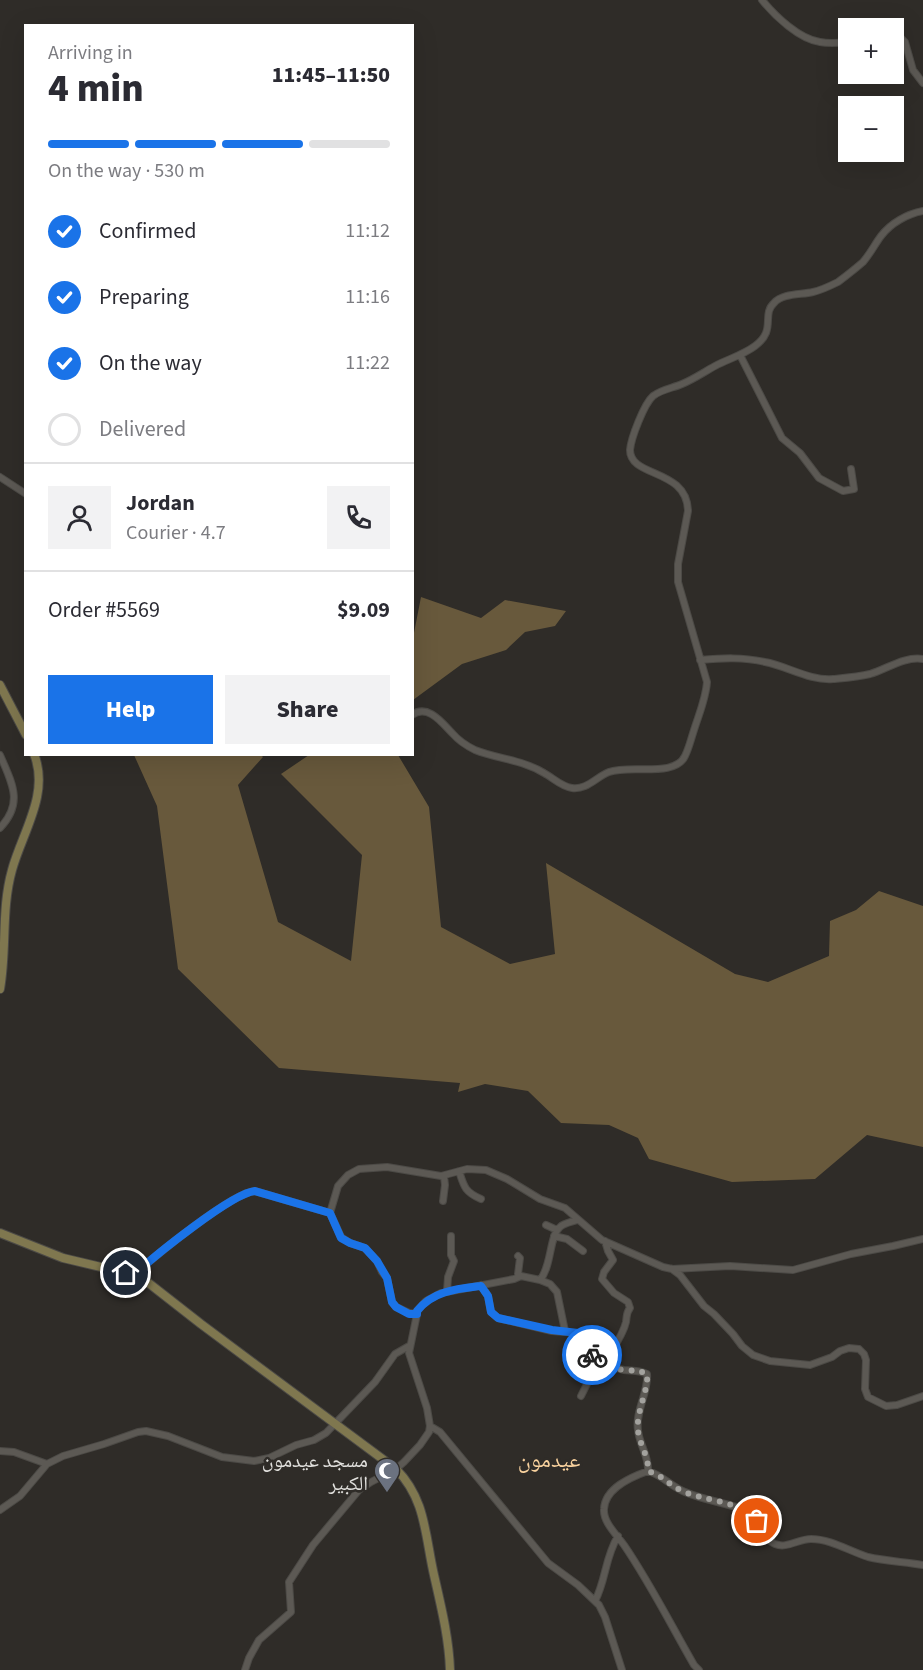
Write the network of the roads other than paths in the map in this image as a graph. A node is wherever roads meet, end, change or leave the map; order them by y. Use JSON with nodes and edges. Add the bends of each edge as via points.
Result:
{"nodes":[{"id":1,"x":762,"y":0,"type":"edge"},
{"id":2,"x":904,"y":41,"type":"edge"},
{"id":3,"x":838,"y":42,"type":"edge"},
{"id":4,"x":923,"y":83,"type":"edge"},
{"id":5,"x":923,"y":211,"type":"edge"},
{"id":6,"x":740,"y":356,"type":"junction"},
{"id":7,"x":851,"y":469,"type":"dead end"},
{"id":8,"x":0,"y":477,"type":"edge"},
{"id":9,"x":24,"y":493,"type":"edge"},
{"id":10,"x":700,"y":660,"type":"junction"},
{"id":11,"x":923,"y":660,"type":"edge"},
{"id":12,"x":0,"y":685,"type":"edge"},
{"id":13,"x":414,"y":714,"type":"edge"},
{"id":14,"x":24,"y":731,"type":"edge"},
{"id":15,"x":0,"y":755,"type":"edge"},
{"id":16,"x":34,"y":756,"type":"edge"},
{"id":17,"x":0,"y":828,"type":"edge"},
{"id":18,"x":0,"y":989,"type":"edge"},
{"id":19,"x":459,"y":1171,"type":"junction"},
{"id":20,"x":444,"y":1176,"type":"junction"},
{"id":21,"x":481,"y":1199,"type":"dead end"},
{"id":22,"x":443,"y":1201,"type":"dead end"},
{"id":23,"x":330,"y":1213,"type":"junction"},
{"id":24,"x":577,"y":1220,"type":"junction"},
{"id":25,"x":546,"y":1225,"type":"dead end"},
{"id":26,"x":0,"y":1233,"type":"edge"},
{"id":27,"x":556,"y":1233,"type":"junction"},
{"id":28,"x":451,"y":1236,"type":"dead end"},
{"id":29,"x":923,"y":1239,"type":"edge"},
{"id":30,"x":605,"y":1241,"type":"junction"},
{"id":31,"x":583,"y":1251,"type":"dead end"},
{"id":32,"x":518,"y":1256,"type":"dead end"},
{"id":33,"x":672,"y":1269,"type":"junction"},
{"id":34,"x":134,"y":1275,"type":"junction"},
{"id":35,"x":521,"y":1276,"type":"junction"},
{"id":36,"x":540,"y":1280,"type":"junction"},
{"id":37,"x":481,"y":1286,"type":"junction"},
{"id":38,"x":447,"y":1291,"type":"junction"},
{"id":39,"x":417,"y":1314,"type":"junction"},
{"id":40,"x":565,"y":1331,"type":"junction"},
{"id":41,"x":409,"y":1346,"type":"junction"},
{"id":42,"x":601,"y":1362,"type":"junction"},
{"id":43,"x":581,"y":1396,"type":"dead end"},
{"id":44,"x":923,"y":1396,"type":"edge"},
{"id":45,"x":336,"y":1424,"type":"junction"},
{"id":46,"x":430,"y":1426,"type":"junction"},
{"id":47,"x":0,"y":1450,"type":"edge"},
{"id":48,"x":47,"y":1464,"type":"junction"},
{"id":49,"x":396,"y":1469,"type":"junction"},
{"id":50,"x":648,"y":1471,"type":"junction"},
{"id":51,"x":0,"y":1510,"type":"edge"},
{"id":52,"x":618,"y":1536,"type":"junction"},
{"id":53,"x":923,"y":1565,"type":"edge"},
{"id":54,"x":595,"y":1601,"type":"junction"},
{"id":55,"x":245,"y":1670,"type":"edge"},
{"id":56,"x":450,"y":1670,"type":"edge"},
{"id":57,"x":622,"y":1670,"type":"edge"},
{"id":58,"x":699,"y":1670,"type":"edge"}],
"edges":[{"from":1,"to":3,"type":"street","via":[[805,37],[817,42]]},
{"from":2,"to":4,"type":"street","via":[[913,70]]},
{"from":5,"to":6,"type":"street","via":[[887,228],[863,261],[839,281],[822,290],[776,301],[769,311],[765,337]]},
{"from":6,"to":7,"type":"street","via":[[782,438],[800,453],[819,478],[843,491],[855,489]]},
{"from":6,"to":10,"type":"street","via":[[653,396],[630,448],[639,465],[678,486],[686,496],[688,511],[677,573]]},
{"from":8,"to":9,"type":"street"},
{"from":10,"to":11,"type":"street","via":[[731,657],[766,662],[830,680]]},
{"from":10,"to":13,"type":"street","via":[[707,687],[682,761],[662,769],[612,771],[583,787],[568,787],[532,766],[468,746],[429,713]]},
{"from":12,"to":14,"type":"street"},
{"from":15,"to":17,"type":"street","via":[[14,791],[12,814]]},
{"from":16,"to":18,"type":"street","via":[[38,795],[8,889]]},
{"from":19,"to":20,"type":"street"},
{"from":19,"to":21,"type":"street","via":[[466,1190]]},
{"from":19,"to":24,"type":"street","via":[[478,1169],[493,1173],[564,1208]]},
{"from":20,"to":22,"type":"street"},
{"from":20,"to":23,"type":"street","via":[[387,1167],[359,1169],[338,1186]]},
{"from":23,"to":34,"type":"street","via":[[247,1192]]},
{"from":23,"to":39,"type":"street","via":[[341,1238],[365,1248],[377,1261],[396,1307]]},
{"from":24,"to":27,"type":"street","via":[[563,1225]]},
{"from":24,"to":30,"type":"street"},
{"from":25,"to":27,"type":"street"},
{"from":26,"to":34,"type":"street","via":[[63,1258]]},
{"from":27,"to":31,"type":"street"},
{"from":27,"to":36,"type":"street"},
{"from":28,"to":38,"type":"street","via":[[454,1261]]},
{"from":29,"to":33,"type":"street","via":[[793,1270],[730,1266]]},
{"from":30,"to":33,"type":"street"},
{"from":30,"to":42,"type":"street","via":[[613,1260],[602,1279],[630,1308],[615,1345]]},
{"from":32,"to":35,"type":"street"},
{"from":33,"to":44,"type":"street","via":[[753,1355],[810,1365],[840,1350],[859,1349],[866,1360],[868,1397],[886,1406]]},
{"from":34,"to":45,"type":"street"},
{"from":35,"to":36,"type":"street"},
{"from":35,"to":37,"type":"street"},
{"from":36,"to":40,"type":"street","via":[[557,1292]]},
{"from":37,"to":38,"type":"street"},
{"from":37,"to":40,"type":"street","via":[[491,1312],[498,1318]]},
{"from":38,"to":39,"type":"street","via":[[426,1301]]},
{"from":39,"to":41,"type":"street"},
{"from":40,"to":42,"type":"street","via":[[581,1335],[590,1354]]},
{"from":41,"to":45,"type":"street","via":[[395,1354]]},
{"from":41,"to":46,"type":"street"},
{"from":42,"to":43,"type":"street"},
{"from":42,"to":50,"type":"street","via":[[647,1374],[638,1430]]},
{"from":45,"to":48,"type":"street","via":[[314,1440],[262,1460],[222,1457],[146,1431]]},
{"from":45,"to":49,"type":"street"},
{"from":46,"to":49,"type":"street","via":[[420,1445]]},
{"from":46,"to":54,"type":"street","via":[[440,1432],[548,1563]]},
{"from":47,"to":48,"type":"street"},
{"from":48,"to":51,"type":"street","via":[[20,1496]]},
{"from":49,"to":55,"type":"street","via":[[359,1490],[313,1545],[289,1582],[291,1612],[258,1640]]},
{"from":49,"to":56,"type":"street","via":[[412,1488],[422,1514]]},
{"from":50,"to":52,"type":"street","via":[[618,1486],[606,1502],[605,1518]]},
{"from":50,"to":53,"type":"street","via":[[687,1493],[750,1512],[767,1539],[778,1545],[820,1540],[871,1558]]},
{"from":52,"to":54,"type":"street","via":[[608,1555]]},
{"from":52,"to":58,"type":"street"},
{"from":54,"to":57,"type":"street"}]}
